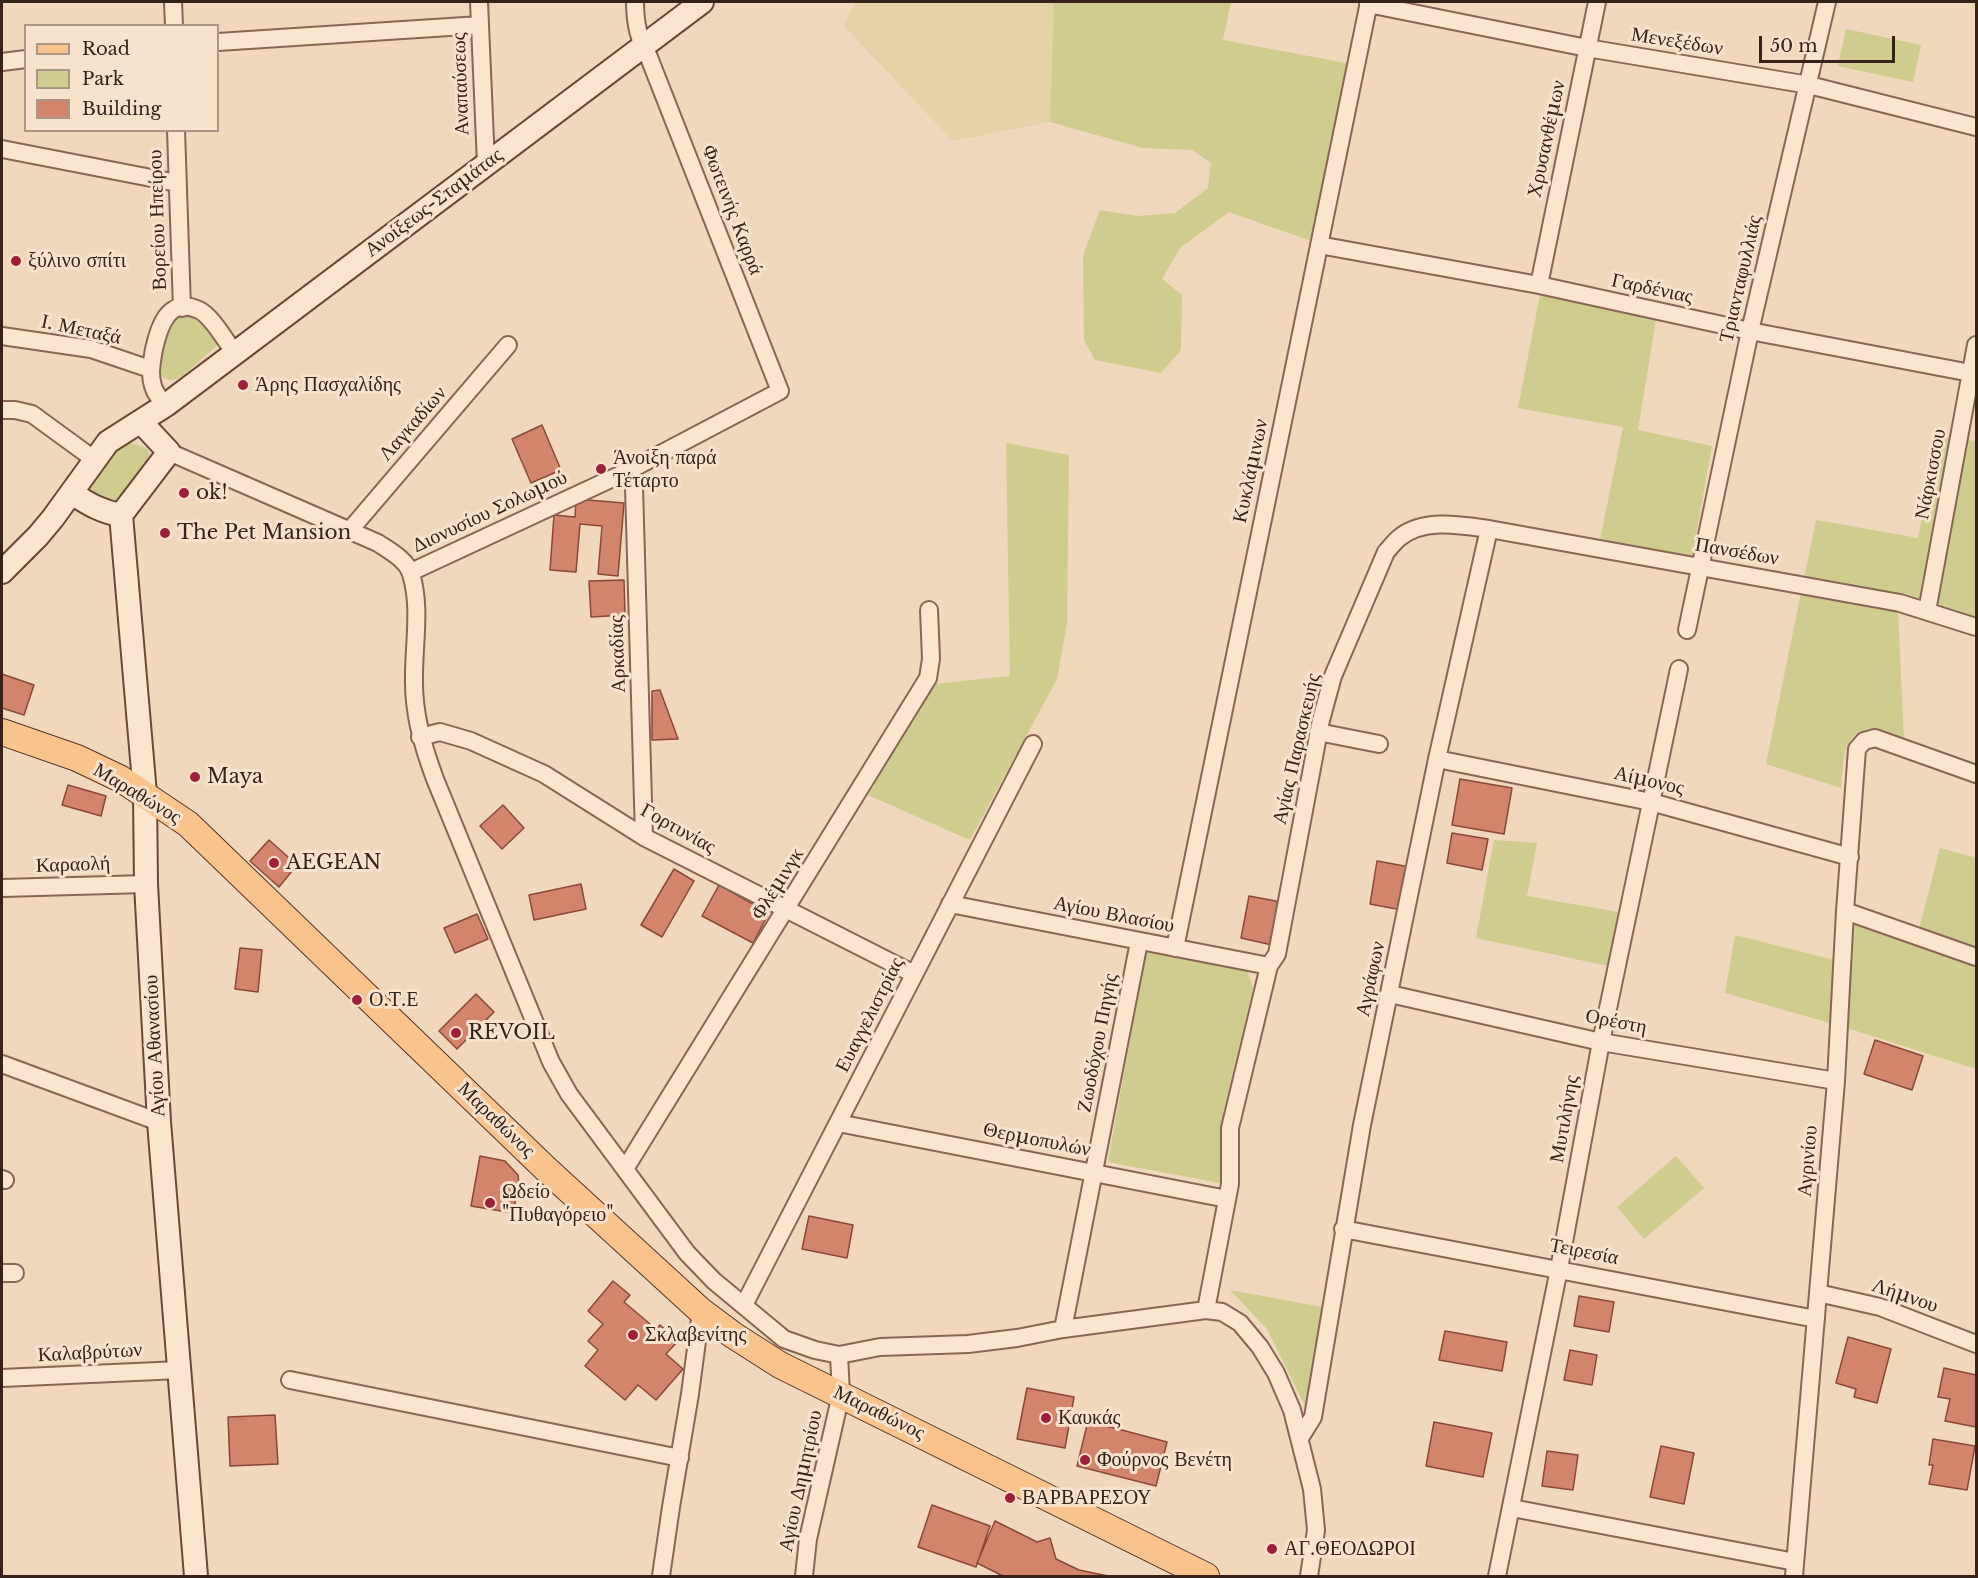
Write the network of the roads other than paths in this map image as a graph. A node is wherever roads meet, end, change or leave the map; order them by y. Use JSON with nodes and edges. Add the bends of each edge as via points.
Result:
{"nodes":[{"id":1,"x":173,"y":2,"type":"edge"},
{"id":2,"x":479,"y":2,"type":"edge"},
{"id":3,"x":634,"y":2,"type":"edge"},
{"id":4,"x":702,"y":2,"type":"edge"},
{"id":5,"x":1597,"y":2,"type":"edge"},
{"id":6,"x":1827,"y":2,"type":"edge"},
{"id":7,"x":1369,"y":3,"type":"edge"},
{"id":8,"x":174,"y":24,"type":"edge"},
{"id":9,"x":480,"y":25,"type":"junction"},
{"id":10,"x":219,"y":42,"type":"edge"},
{"id":11,"x":642,"y":46,"type":"junction"},
{"id":12,"x":1587,"y":48,"type":"junction"},
{"id":13,"x":24,"y":59,"type":"edge"},
{"id":14,"x":2,"y":62,"type":"edge"},
{"id":15,"x":1809,"y":85,"type":"junction"},
{"id":16,"x":1977,"y":127,"type":"edge"},
{"id":17,"x":176,"y":132,"type":"edge"},
{"id":18,"x":2,"y":149,"type":"edge"},
{"id":19,"x":486,"y":164,"type":"junction"},
{"id":20,"x":177,"y":183,"type":"junction"},
{"id":21,"x":1319,"y":244,"type":"junction"},
{"id":22,"x":1539,"y":285,"type":"junction"},
{"id":23,"x":182,"y":308,"type":"junction"},
{"id":24,"x":1750,"y":332,"type":"junction"},
{"id":25,"x":2,"y":336,"type":"edge"},
{"id":26,"x":508,"y":345,"type":"dead end"},
{"id":27,"x":1977,"y":345,"type":"edge"},
{"id":28,"x":235,"y":353,"type":"junction"},
{"id":29,"x":150,"y":369,"type":"junction"},
{"id":30,"x":1974,"y":374,"type":"edge"},
{"id":31,"x":780,"y":391,"type":"joint"},
{"id":32,"x":166,"y":405,"type":"junction"},
{"id":33,"x":2,"y":410,"type":"edge"},
{"id":34,"x":141,"y":423,"type":"junction"},
{"id":35,"x":169,"y":452,"type":"junction"},
{"id":36,"x":95,"y":460,"type":"junction"},
{"id":37,"x":628,"y":471,"type":"junction"},
{"id":38,"x":72,"y":493,"type":"junction"},
{"id":39,"x":121,"y":515,"type":"junction"},
{"id":40,"x":1489,"y":529,"type":"junction"},
{"id":41,"x":350,"y":530,"type":"junction"},
{"id":42,"x":1700,"y":567,"type":"junction"},
{"id":43,"x":2,"y":572,"type":"edge"},
{"id":44,"x":411,"y":572,"type":"junction"},
{"id":45,"x":929,"y":610,"type":"dead end"},
{"id":46,"x":1927,"y":611,"type":"junction"},
{"id":47,"x":1977,"y":627,"type":"edge"},
{"id":48,"x":1687,"y":630,"type":"dead end"},
{"id":49,"x":1678,"y":669,"type":"dead end"},
{"id":50,"x":2,"y":732,"type":"edge"},
{"id":51,"x":1318,"y":732,"type":"junction"},
{"id":52,"x":420,"y":737,"type":"junction"},
{"id":53,"x":1033,"y":744,"type":"dead end"},
{"id":54,"x":1379,"y":744,"type":"dead end"},
{"id":55,"x":1437,"y":759,"type":"junction"},
{"id":56,"x":1977,"y":774,"type":"edge"},
{"id":57,"x":145,"y":794,"type":"junction"},
{"id":58,"x":1651,"y":802,"type":"junction"},
{"id":59,"x":644,"y":837,"type":"junction"},
{"id":60,"x":1850,"y":856,"type":"junction"},
{"id":61,"x":146,"y":884,"type":"junction"},
{"id":62,"x":2,"y":888,"type":"edge"},
{"id":63,"x":950,"y":904,"type":"junction"},
{"id":64,"x":787,"y":910,"type":"junction"},
{"id":65,"x":1845,"y":911,"type":"junction"},
{"id":66,"x":1139,"y":942,"type":"junction"},
{"id":67,"x":1175,"y":948,"type":"junction"},
{"id":68,"x":1977,"y":957,"type":"edge"},
{"id":69,"x":1269,"y":966,"type":"junction"},
{"id":70,"x":914,"y":974,"type":"junction"},
{"id":71,"x":1390,"y":994,"type":"junction"},
{"id":72,"x":1601,"y":1042,"type":"junction"},
{"id":73,"x":2,"y":1064,"type":"edge"},
{"id":74,"x":1836,"y":1081,"type":"junction"},
{"id":75,"x":159,"y":1122,"type":"junction"},
{"id":76,"x":838,"y":1123,"type":"junction"},
{"id":77,"x":625,"y":1169,"type":"junction"},
{"id":78,"x":1094,"y":1173,"type":"junction"},
{"id":79,"x":1227,"y":1199,"type":"junction"},
{"id":80,"x":1343,"y":1229,"type":"junction"},
{"id":81,"x":1559,"y":1269,"type":"junction"},
{"id":82,"x":1818,"y":1293,"type":"junction"},
{"id":83,"x":744,"y":1305,"type":"junction"},
{"id":84,"x":1206,"y":1310,"type":"junction"},
{"id":85,"x":701,"y":1311,"type":"junction"},
{"id":86,"x":1816,"y":1319,"type":"junction"},
{"id":87,"x":1064,"y":1329,"type":"junction"},
{"id":88,"x":1977,"y":1344,"type":"edge"},
{"id":89,"x":839,"y":1355,"type":"junction"},
{"id":90,"x":180,"y":1370,"type":"junction"},
{"id":91,"x":2,"y":1378,"type":"edge"},
{"id":92,"x":290,"y":1380,"type":"dead end"},
{"id":93,"x":841,"y":1394,"type":"junction"},
{"id":94,"x":1300,"y":1438,"type":"junction"},
{"id":95,"x":680,"y":1458,"type":"junction"},
{"id":96,"x":1512,"y":1508,"type":"junction"},
{"id":97,"x":1794,"y":1569,"type":"edge"},
{"id":98,"x":196,"y":1576,"type":"edge"},
{"id":99,"x":662,"y":1576,"type":"edge"},
{"id":100,"x":804,"y":1576,"type":"edge"},
{"id":101,"x":1206,"y":1576,"type":"edge"},
{"id":102,"x":1309,"y":1576,"type":"edge"},
{"id":103,"x":1497,"y":1576,"type":"edge"}],
"edges":[{"from":1,"to":8,"type":"street"},
{"from":2,"to":9,"type":"street","name":"Αναπαύσεως"},
{"from":3,"to":11,"type":"street","name":"Φωτεινής Καρρά"},
{"from":4,"to":11,"type":"street","name":"Ανοίξεως-Σταμάτας"},
{"from":5,"to":12,"type":"street","name":"Χρυσανθέμων"},
{"from":6,"to":15,"type":"street","name":"Τριανταφυλλιάς"},
{"from":7,"to":12,"type":"street","name":"Μενεξέδων"},
{"from":7,"to":21,"type":"street","name":"Κυκλάμινων"},
{"from":9,"to":10,"type":"street"},
{"from":9,"to":19,"type":"street","name":"Αναπαύσεως"},
{"from":11,"to":19,"type":"street","name":"Ανοίξεως-Σταμάτας"},
{"from":11,"to":31,"type":"street","name":"Φωτεινής Καρρά"},
{"from":12,"to":15,"type":"street","name":"Μενεξέδων"},
{"from":12,"to":22,"type":"street","name":"Χρυσανθέμων"},
{"from":13,"to":14,"type":"street"},
{"from":15,"to":16,"type":"street","name":"Μενεξέδων"},
{"from":15,"to":24,"type":"street","name":"Τριανταφυλλιάς"},
{"from":17,"to":20,"type":"street","name":"Βορείου Ηπείρου"},
{"from":18,"to":20,"type":"street"},
{"from":19,"to":28,"type":"street","name":"Ανοίξεως-Σταμάτας"},
{"from":20,"to":23,"type":"street","name":"Βορείου Ηπείρου"},
{"from":21,"to":22,"type":"street","name":"Γαρδένιας"},
{"from":21,"to":67,"type":"street","name":"Κυκλάμινων"},
{"from":22,"to":24,"type":"street","name":"Γαρδένιας"},
{"from":23,"to":28,"type":"street","via":[[206,315]]},
{"from":23,"to":29,"type":"street","via":[[161,322]]},
{"from":24,"to":30,"type":"street","name":"Γαρδένιας"},
{"from":24,"to":42,"type":"street","name":"Τριανταφυλλιάς"},
{"from":25,"to":29,"type":"street","name":"Ι. Μεταξά","via":[[91,349]]},
{"from":26,"to":41,"type":"street","name":"Λαγκαδίων"},
{"from":27,"to":30,"type":"street","name":"Νάρκισσου"},
{"from":28,"to":32,"type":"street","name":"Ανοίξεως-Σταμάτας"},
{"from":29,"to":32,"type":"street","via":[[153,388]]},
{"from":30,"to":46,"type":"street","name":"Νάρκισσου"},
{"from":31,"to":37,"type":"street","name":"Διονυσίου Σολωμού"},
{"from":32,"to":34,"type":"street","name":"Ανοίξεως-Σταμάτας"},
{"from":33,"to":36,"type":"street","via":[[32,414]]},
{"from":34,"to":35,"type":"street"},
{"from":34,"to":36,"type":"street","name":"Ανοίξεως-Σταμάτας","via":[[108,442]]},
{"from":35,"to":39,"type":"street"},
{"from":35,"to":41,"type":"street"},
{"from":36,"to":38,"type":"street","name":"Ανοίξεως-Σταμάτας"},
{"from":37,"to":44,"type":"street","name":"Διονυσίου Σολωμού"},
{"from":37,"to":59,"type":"street","name":"Αρκαδίας","via":[[634,487]]},
{"from":38,"to":39,"type":"street","via":[[93,507]]},
{"from":38,"to":43,"type":"street","name":"Ανοίξεως-Σταμάτας","via":[[38,536]]},
{"from":39,"to":57,"type":"street","name":"Αγίου Αθανασίου"},
{"from":40,"to":42,"type":"street","name":"Πανσέδων"},
{"from":40,"to":51,"type":"street","name":"Αγίας Παρασκευής","via":[[1448,524],[1417,528],[1400,537],[1386,552],[1333,676]]},
{"from":40,"to":55,"type":"street","name":"Αγράφων"},
{"from":41,"to":44,"type":"street","via":[[400,558]]},
{"from":42,"to":46,"type":"street","name":"Πανσέδων"},
{"from":42,"to":48,"type":"street"},
{"from":44,"to":52,"type":"street","via":[[416,622],[415,709]]},
{"from":45,"to":64,"type":"street","name":"Φλέμινγκ","via":[[928,678]]},
{"from":46,"to":47,"type":"street","name":"Πανσέδων"},
{"from":49,"to":58,"type":"street","name":"Μυτιλήνης"},
{"from":50,"to":57,"type":"main road","name":"Μαραθώνος","via":[[77,758]]},
{"from":51,"to":54,"type":"street"},
{"from":51,"to":69,"type":"street","name":"Αγίας Παρασκευής","via":[[1276,954]]},
{"from":52,"to":59,"type":"street","name":"Γορτυνίας","via":[[440,732],[471,741],[544,774]]},
{"from":52,"to":77,"type":"street","via":[[551,1062],[569,1094]]},
{"from":53,"to":63,"type":"street","name":"Ευαγγελιστρίας"},
{"from":55,"to":58,"type":"street","name":"Αίμονος"},
{"from":55,"to":71,"type":"street","name":"Αγράφων"},
{"from":56,"to":60,"type":"street","name":"Αγρινίου","via":[[1875,738],[1864,741],[1857,749]]},
{"from":57,"to":61,"type":"street","name":"Αγίου Αθανασίου"},
{"from":57,"to":85,"type":"main road","name":"Μαραθώνος","via":[[211,845],[554,1176]]},
{"from":58,"to":60,"type":"street","name":"Αίμονος"},
{"from":58,"to":72,"type":"street","name":"Μυτιλήνης"},
{"from":59,"to":64,"type":"street","name":"Γορτυνίας"},
{"from":60,"to":65,"type":"street","name":"Αγρινίου"},
{"from":61,"to":62,"type":"street","name":"Καραολή"},
{"from":61,"to":75,"type":"street","name":"Αγίου Αθανασίου"},
{"from":63,"to":66,"type":"street","name":"Αγίου Βλασίου"},
{"from":63,"to":70,"type":"street","name":"Ευαγγελιστρίας"},
{"from":64,"to":70,"type":"street","name":"Γορτυνίας"},
{"from":64,"to":77,"type":"street","name":"Φλέμινγκ"},
{"from":65,"to":68,"type":"street"},
{"from":65,"to":74,"type":"street","name":"Αγρινίου"},
{"from":66,"to":67,"type":"street","name":"Αγίου Βλασίου"},
{"from":66,"to":78,"type":"street","name":"Ζωοδόχου Πηγής"},
{"from":67,"to":69,"type":"street","name":"Αγίου Βλασίου"},
{"from":69,"to":79,"type":"street","name":"Αγίας Παρασκευής","via":[[1230,1128]]},
{"from":70,"to":76,"type":"street","name":"Ευαγγελιστρίας"},
{"from":71,"to":72,"type":"street","name":"Ορέστη"},
{"from":71,"to":80,"type":"street","name":"Αγράφων"},
{"from":72,"to":74,"type":"street","name":"Ορέστη"},
{"from":72,"to":81,"type":"street","name":"Μυτιλήνης"},
{"from":73,"to":75,"type":"street"},
{"from":74,"to":82,"type":"street","name":"Αγρινίου"},
{"from":75,"to":90,"type":"street","name":"Αγίου Αθανασίου"},
{"from":76,"to":78,"type":"street","name":"Θερμοπυλών"},
{"from":76,"to":83,"type":"street","name":"Ευαγγελιστρίας"},
{"from":77,"to":83,"type":"street","via":[[687,1253]]},
{"from":78,"to":79,"type":"street","name":"Θερμοπυλών"},
{"from":78,"to":87,"type":"street","name":"Ζωοδόχου Πηγής"},
{"from":79,"to":84,"type":"street","name":"Αγίας Παρασκευής"},
{"from":80,"to":81,"type":"street","name":"Τειρεσία"},
{"from":80,"to":94,"type":"street","name":"Αγράφων","via":[[1313,1417]]},
{"from":81,"to":86,"type":"street","name":"Τειρεσία"},
{"from":81,"to":96,"type":"street","name":"Μυτιλήνης"},
{"from":82,"to":86,"type":"street","name":"Αγρινίου"},
{"from":82,"to":88,"type":"street","name":"Λήμνου","via":[[1887,1310]]},
{"from":83,"to":89,"type":"street","via":[[784,1339]]},
{"from":84,"to":87,"type":"street"},
{"from":84,"to":94,"type":"street","via":[[1222,1312],[1240,1323],[1260,1347],[1276,1373]]},
{"from":85,"to":93,"type":"main road","name":"Μαραθώνος","via":[[780,1365]]},
{"from":85,"to":95,"type":"street"},
{"from":86,"to":97,"type":"street","name":"Αγρινίου"},
{"from":87,"to":89,"type":"street","via":[[1017,1338],[880,1347]]},
{"from":89,"to":93,"type":"street","name":"Αγίου Δημητρίου"},
{"from":90,"to":91,"type":"street","name":"Καλαβρύτων"},
{"from":90,"to":98,"type":"street","name":"Αγίου Αθανασίου"},
{"from":92,"to":95,"type":"street"},
{"from":93,"to":100,"type":"street","name":"Αγίου Δημητρίου","via":[[808,1539]]},
{"from":93,"to":101,"type":"main road","name":"Μαραθώνος"},
{"from":94,"to":102,"type":"street","via":[[1312,1489],[1316,1530]]},
{"from":95,"to":99,"type":"street"},
{"from":96,"to":97,"type":"street"},
{"from":96,"to":103,"type":"street","name":"Μυτιλήνης"}]}
